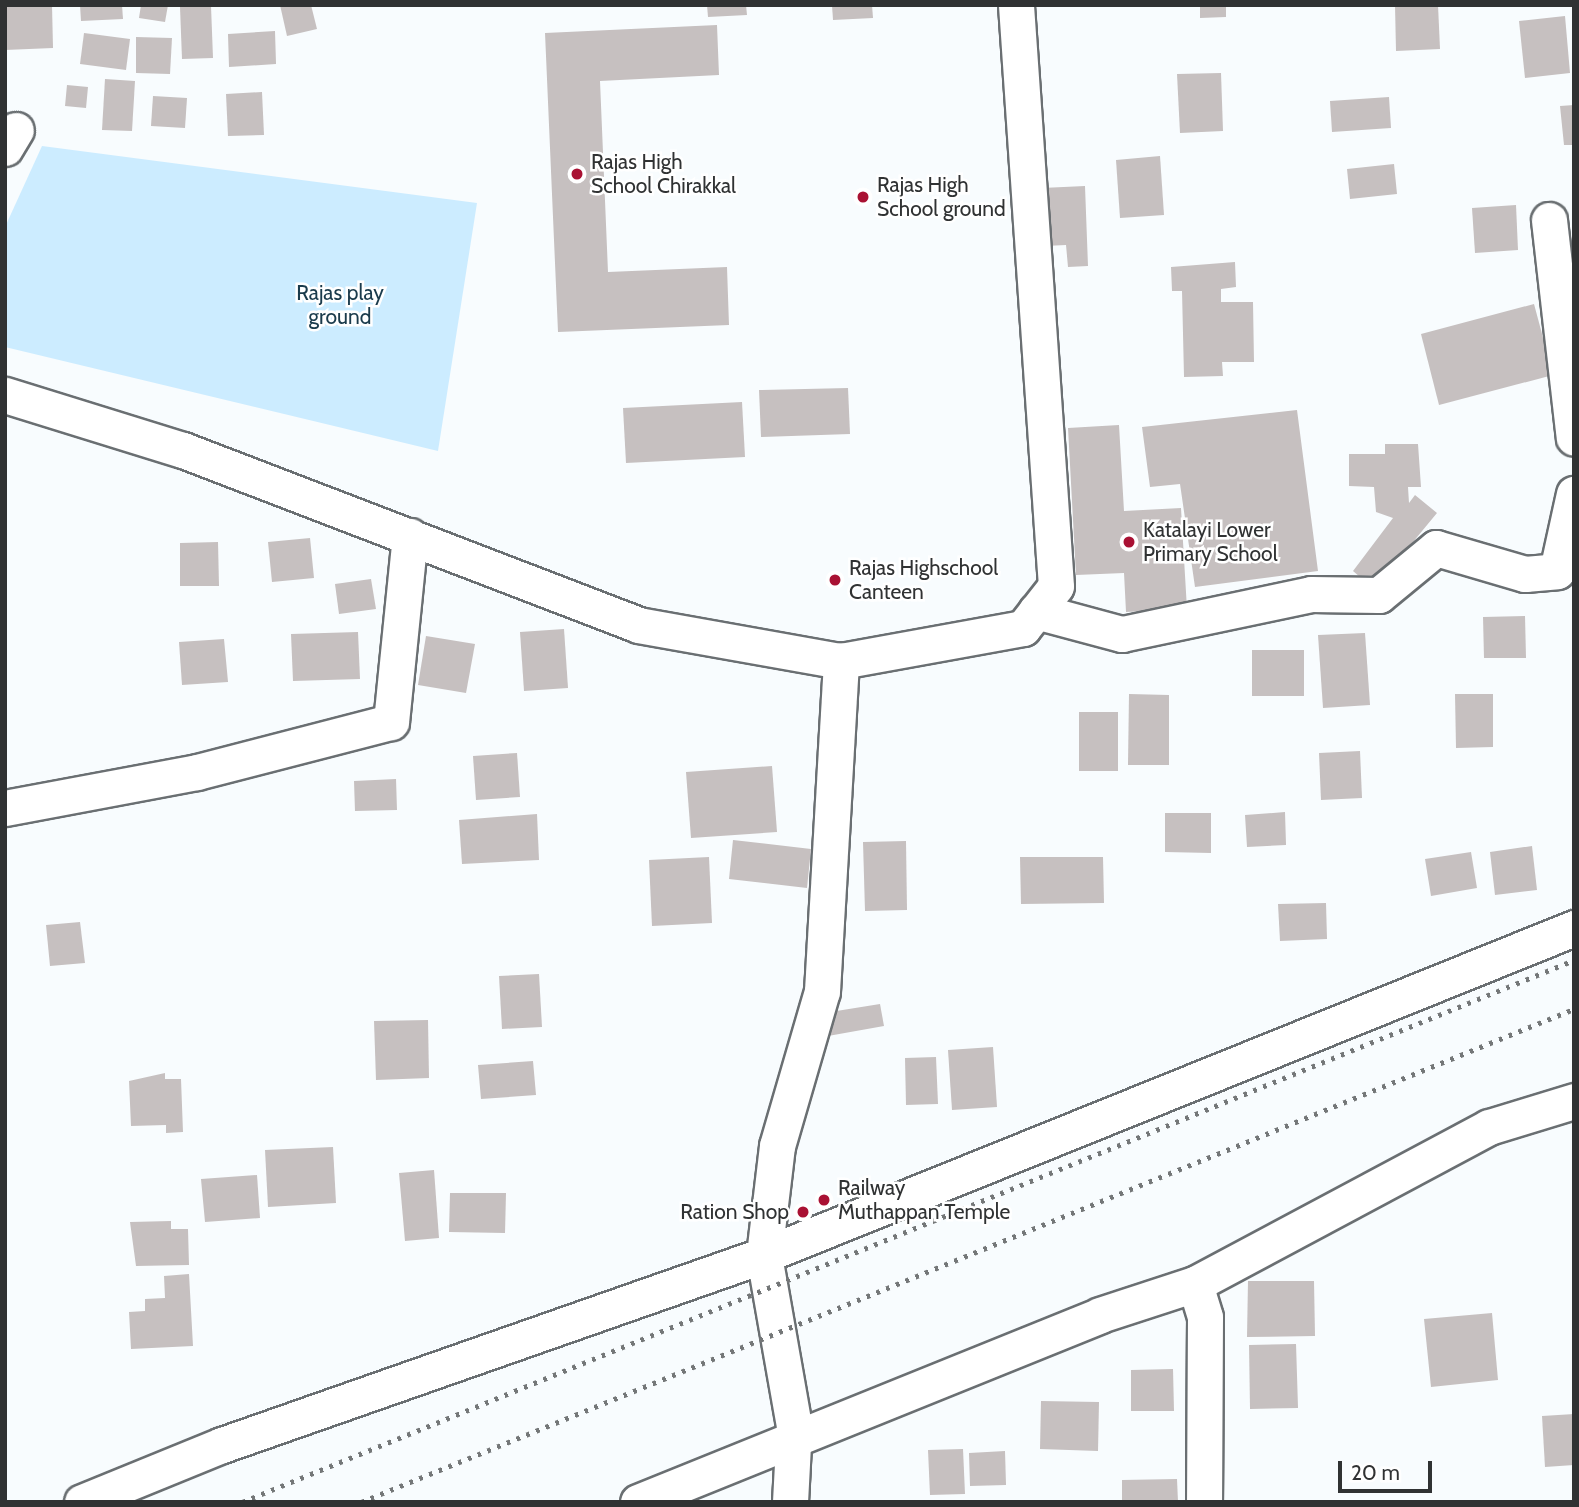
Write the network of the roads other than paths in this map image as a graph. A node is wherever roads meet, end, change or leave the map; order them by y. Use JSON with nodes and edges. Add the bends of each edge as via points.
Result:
{"nodes":[{"id":1,"x":1016,"y":5,"type":"edge"},
{"id":2,"x":1549,"y":220,"type":"dead end"},
{"id":3,"x":5,"y":395,"type":"edge"},
{"id":4,"x":1574,"y":438,"type":"edge"},
{"id":5,"x":1574,"y":494,"type":"edge"},
{"id":6,"x":410,"y":536,"type":"junction"},
{"id":7,"x":1036,"y":611,"type":"junction"},
{"id":8,"x":841,"y":661,"type":"junction"},
{"id":9,"x":5,"y":808,"type":"edge"},
{"id":10,"x":1574,"y":928,"type":"edge"},
{"id":11,"x":1574,"y":1101,"type":"edge"},
{"id":12,"x":764,"y":1255,"type":"junction"},
{"id":13,"x":1195,"y":1284,"type":"junction"},
{"id":14,"x":793,"y":1438,"type":"junction"},
{"id":15,"x":82,"y":1502,"type":"edge"},
{"id":16,"x":638,"y":1502,"type":"edge"},
{"id":17,"x":790,"y":1502,"type":"edge"},
{"id":18,"x":1204,"y":1502,"type":"edge"}],
"edges":[{"from":1,"to":7,"type":"street","via":[[1056,586]]},
{"from":2,"to":4,"type":"street"},
{"from":3,"to":6,"type":"street","via":[[183,450]]},
{"from":5,"to":7,"type":"street","via":[[1557,571],[1525,574],[1436,548],[1379,595],[1311,594],[1122,634]]},
{"from":6,"to":8,"type":"street","via":[[638,625]]},
{"from":6,"to":9,"type":"street","via":[[391,722],[197,772]]},
{"from":7,"to":8,"type":"street","via":[[1023,628]]},
{"from":8,"to":12,"type":"street","via":[[822,991],[777,1146]]},
{"from":10,"to":12,"type":"street"},
{"from":11,"to":13,"type":"street","via":[[1489,1127]]},
{"from":12,"to":14,"type":"street","via":[[786,1360]]},
{"from":12,"to":15,"type":"street","via":[[222,1445]]},
{"from":13,"to":14,"type":"street","via":[[1100,1315]]},
{"from":13,"to":18,"type":"street","via":[[1205,1317]]},
{"from":14,"to":16,"type":"street"},
{"from":14,"to":17,"type":"street"}]}
